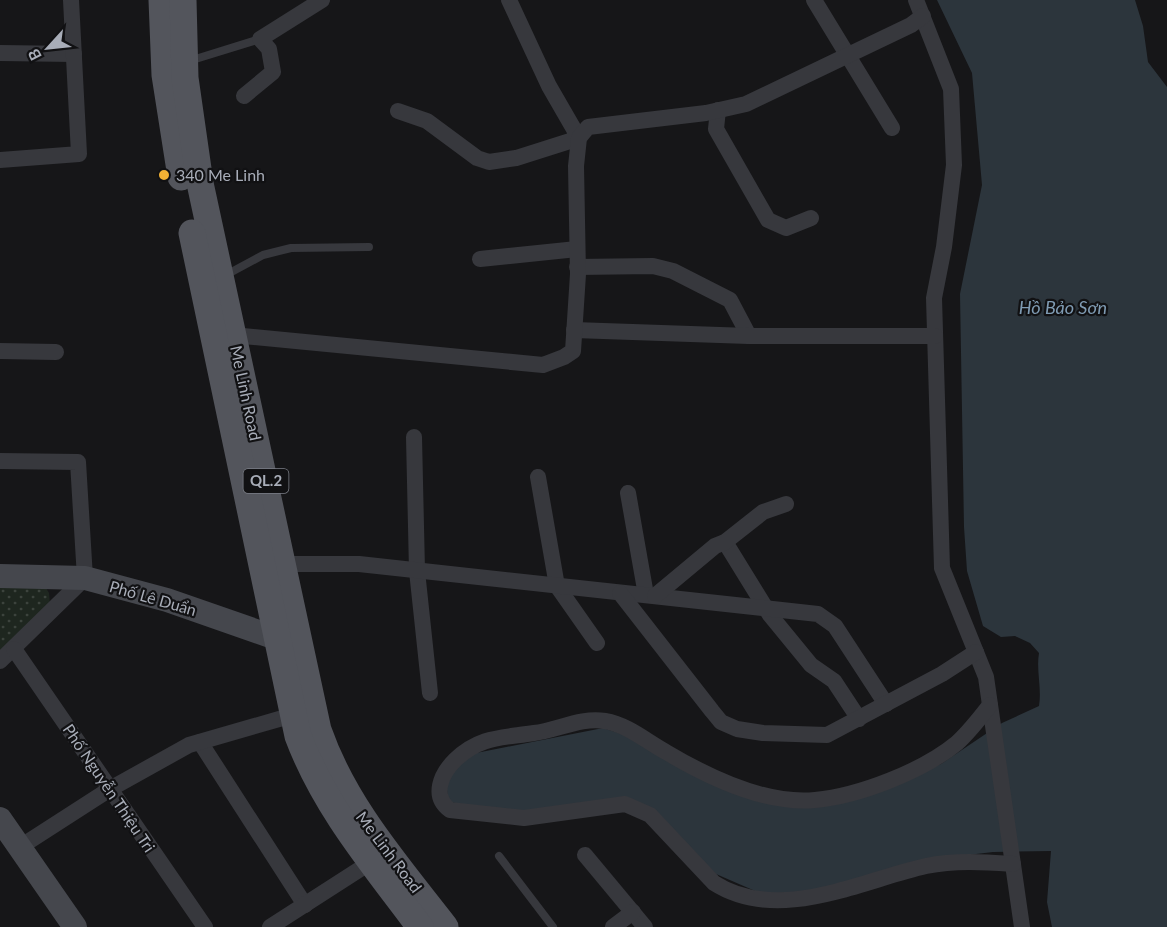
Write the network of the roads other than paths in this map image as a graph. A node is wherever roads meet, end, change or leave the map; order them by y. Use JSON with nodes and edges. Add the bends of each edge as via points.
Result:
{"nodes":[{"id":1,"x":71,"y":0,"type":"edge"},
{"id":2,"x":162,"y":0,"type":"edge"},
{"id":3,"x":183,"y":0,"type":"edge"},
{"id":4,"x":322,"y":0,"type":"edge"},
{"id":5,"x":814,"y":0,"type":"edge"},
{"id":6,"x":915,"y":0,"type":"edge"},
{"id":7,"x":516,"y":2,"type":"edge"},
{"id":8,"x":923,"y":16,"type":"junction"},
{"id":9,"x":260,"y":39,"type":"junction"},
{"id":10,"x":0,"y":53,"type":"edge"},
{"id":11,"x":74,"y":54,"type":"junction"},
{"id":12,"x":846,"y":55,"type":"junction"},
{"id":13,"x":184,"y":62,"type":"junction"},
{"id":14,"x":244,"y":96,"type":"dead end"},
{"id":15,"x":718,"y":110,"type":"junction"},
{"id":16,"x":398,"y":111,"type":"dead end"},
{"id":17,"x":892,"y":128,"type":"dead end"},
{"id":18,"x":579,"y":138,"type":"junction"},
{"id":19,"x":0,"y":160,"type":"edge"},
{"id":20,"x":811,"y":218,"type":"dead end"},
{"id":21,"x":369,"y":247,"type":"dead end"},
{"id":22,"x":577,"y":249,"type":"junction"},
{"id":23,"x":480,"y":259,"type":"dead end"},
{"id":24,"x":577,"y":267,"type":"junction"},
{"id":25,"x":220,"y":278,"type":"junction"},
{"id":26,"x":574,"y":330,"type":"junction"},
{"id":27,"x":233,"y":335,"type":"junction"},
{"id":28,"x":749,"y":336,"type":"junction"},
{"id":29,"x":935,"y":336,"type":"junction"},
{"id":30,"x":0,"y":351,"type":"edge"},
{"id":31,"x":56,"y":352,"type":"dead end"},
{"id":32,"x":414,"y":437,"type":"dead end"},
{"id":33,"x":0,"y":461,"type":"edge"},
{"id":34,"x":538,"y":477,"type":"dead end"},
{"id":35,"x":628,"y":493,"type":"dead end"},
{"id":36,"x":786,"y":504,"type":"dead end"},
{"id":37,"x":725,"y":542,"type":"junction"},
{"id":38,"x":284,"y":564,"type":"junction"},
{"id":39,"x":417,"y":571,"type":"junction"},
{"id":40,"x":0,"y":576,"type":"edge"},
{"id":41,"x":85,"y":578,"type":"junction"},
{"id":42,"x":557,"y":586,"type":"junction"},
{"id":43,"x":620,"y":593,"type":"junction"},
{"id":44,"x":651,"y":596,"type":"junction"},
{"id":45,"x":764,"y":606,"type":"junction"},
{"id":46,"x":289,"y":643,"type":"junction"},
{"id":47,"x":597,"y":643,"type":"dead end"},
{"id":48,"x":14,"y":649,"type":"junction"},
{"id":49,"x":976,"y":652,"type":"junction"},
{"id":50,"x":0,"y":662,"type":"edge"},
{"id":51,"x":430,"y":693,"type":"dead end"},
{"id":52,"x":886,"y":704,"type":"junction"},
{"id":53,"x":991,"y":710,"type":"junction"},
{"id":54,"x":293,"y":715,"type":"junction"},
{"id":55,"x":859,"y":719,"type":"junction"},
{"id":56,"x":200,"y":742,"type":"junction"},
{"id":57,"x":110,"y":789,"type":"junction"},
{"id":58,"x":0,"y":819,"type":"edge"},
{"id":59,"x":20,"y":848,"type":"junction"},
{"id":60,"x":585,"y":855,"type":"dead end"},
{"id":61,"x":499,"y":856,"type":"dead end"},
{"id":62,"x":1012,"y":861,"type":"junction"},
{"id":63,"x":371,"y":862,"type":"junction"},
{"id":64,"x":305,"y":905,"type":"junction"},
{"id":65,"x":633,"y":912,"type":"junction"},
{"id":66,"x":75,"y":927,"type":"edge"},
{"id":67,"x":204,"y":927,"type":"edge"},
{"id":68,"x":270,"y":927,"type":"edge"},
{"id":69,"x":420,"y":927,"type":"edge"},
{"id":70,"x":445,"y":927,"type":"edge"},
{"id":71,"x":553,"y":927,"type":"edge"},
{"id":72,"x":614,"y":927,"type":"edge"},
{"id":73,"x":645,"y":927,"type":"edge"},
{"id":74,"x":1022,"y":927,"type":"edge"}],
"edges":[{"from":1,"to":11,"type":"street"},
{"from":2,"to":46,"type":"main road","name":"Me Linh Road","number":"QL.2","via":[[165,75],[182,183]]},
{"from":3,"to":13,"type":"main road","name":"Me Linh Road","number":"QL.2"},
{"from":4,"to":9,"type":"street"},
{"from":5,"to":12,"type":"street"},
{"from":6,"to":8,"type":"street"},
{"from":7,"to":18,"type":"street","via":[[549,86]]},
{"from":8,"to":12,"type":"street"},
{"from":8,"to":29,"type":"street","via":[[951,89],[954,165],[934,298]]},
{"from":9,"to":13,"type":"lane"},
{"from":9,"to":14,"type":"street","via":[[269,49],[273,72]]},
{"from":10,"to":11,"type":"street"},
{"from":11,"to":19,"type":"street","via":[[80,154]]},
{"from":12,"to":15,"type":"street","via":[[746,104]]},
{"from":12,"to":17,"type":"street"},
{"from":13,"to":25,"type":"main road","name":"Me Linh Road","number":"QL.2","via":[[198,172]]},
{"from":15,"to":18,"type":"street","via":[[588,128]]},
{"from":15,"to":20,"type":"street","via":[[716,129],[768,220],[786,228]]},
{"from":16,"to":18,"type":"street","via":[[427,121],[477,158],[489,162],[516,158]]},
{"from":18,"to":22,"type":"street"},
{"from":21,"to":25,"type":"lane","via":[[291,248],[263,255]]},
{"from":22,"to":23,"type":"street"},
{"from":22,"to":24,"type":"street"},
{"from":24,"to":26,"type":"street"},
{"from":24,"to":28,"type":"street","via":[[653,266],[673,271],[730,300]]},
{"from":25,"to":27,"type":"main road","name":"Me Linh Road","number":"QL.2"},
{"from":26,"to":27,"type":"street","via":[[573,351],[543,365]]},
{"from":26,"to":28,"type":"street"},
{"from":27,"to":38,"type":"main road","name":"Me Linh Road","number":"QL.2"},
{"from":28,"to":29,"type":"street"},
{"from":29,"to":49,"type":"street","via":[[942,568]]},
{"from":30,"to":31,"type":"street"},
{"from":32,"to":39,"type":"street"},
{"from":33,"to":41,"type":"street","via":[[78,462]]},
{"from":34,"to":42,"type":"street"},
{"from":35,"to":44,"type":"street"},
{"from":36,"to":37,"type":"street","via":[[763,512]]},
{"from":37,"to":44,"type":"street"},
{"from":37,"to":45,"type":"street"},
{"from":38,"to":39,"type":"street","via":[[359,564]]},
{"from":38,"to":46,"type":"main road","name":"Me Linh Road","number":"QL.2"},
{"from":39,"to":42,"type":"street"},
{"from":39,"to":51,"type":"street"},
{"from":40,"to":41,"type":"street","name":"Phố Lê Duẩn"},
{"from":41,"to":46,"type":"street","name":"Phố Lê Duẩn","via":[[166,600]]},
{"from":41,"to":48,"type":"street"},
{"from":42,"to":43,"type":"street"},
{"from":42,"to":47,"type":"street"},
{"from":43,"to":44,"type":"street"},
{"from":43,"to":55,"type":"street","via":[[721,722],[730,727],[763,733],[827,735]]},
{"from":44,"to":45,"type":"street"},
{"from":45,"to":52,"type":"street","via":[[818,614],[835,626]]},
{"from":45,"to":55,"type":"street","via":[[811,665],[834,681]]},
{"from":46,"to":54,"type":"main road","name":"Me Linh Road","number":"QL.2"},
{"from":46,"to":70,"type":"main road","name":"Me Linh Road","number":"QL.2","via":[[318,730],[343,787]]},
{"from":48,"to":50,"type":"street"},
{"from":48,"to":57,"type":"street","name":"Phố Nguyễn Thiệu Tri"},
{"from":49,"to":52,"type":"street"},
{"from":49,"to":53,"type":"street","via":[[986,677]]},
{"from":52,"to":55,"type":"street"},
{"from":53,"to":62,"type":"street"},
{"from":53,"to":62,"type":"street","via":[[958,742],[915,768],[865,789],[816,800],[785,799],[743,787],[679,760],[627,729],[595,720],[483,741],[448,767],[439,791],[450,810],[524,819],[625,804],[650,814],[714,884],[727,892],[776,902],[798,900],[928,866]]},
{"from":54,"to":56,"type":"street"},
{"from":54,"to":63,"type":"main road","name":"Me Linh Road","number":"QL.2","via":[[322,792]]},
{"from":56,"to":57,"type":"street"},
{"from":56,"to":64,"type":"street"},
{"from":57,"to":59,"type":"street"},
{"from":57,"to":67,"type":"street","name":"Phố Nguyễn Thiệu Tri"},
{"from":58,"to":59,"type":"street"},
{"from":59,"to":66,"type":"street"},
{"from":60,"to":65,"type":"street"},
{"from":61,"to":71,"type":"lane"},
{"from":62,"to":74,"type":"street"},
{"from":63,"to":64,"type":"street"},
{"from":63,"to":69,"type":"main road","name":"Me Linh Road","number":"QL.2"},
{"from":64,"to":68,"type":"street"},
{"from":65,"to":72,"type":"street"},
{"from":65,"to":73,"type":"street"}]}
